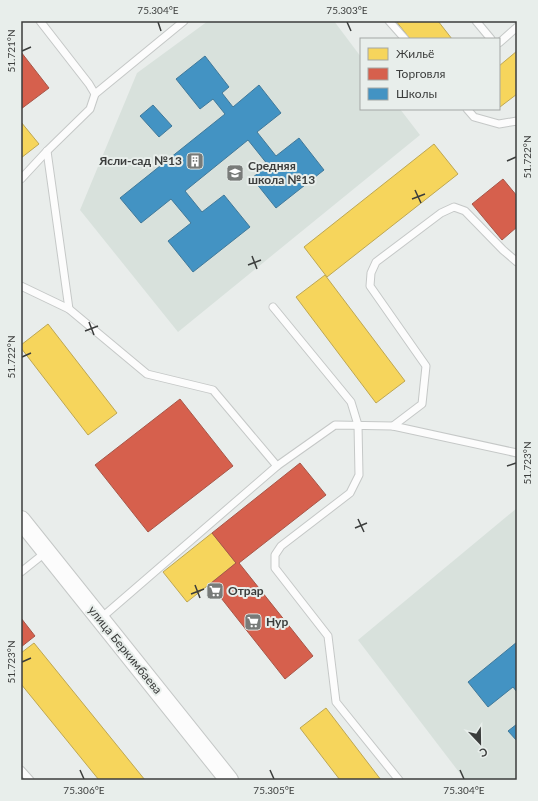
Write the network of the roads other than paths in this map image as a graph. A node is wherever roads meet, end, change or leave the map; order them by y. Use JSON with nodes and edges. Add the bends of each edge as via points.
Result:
{"nodes":[{"id":1,"x":40,"y":21,"type":"edge"},
{"id":2,"x":184,"y":21,"type":"edge"},
{"id":3,"x":389,"y":21,"type":"edge"},
{"id":4,"x":476,"y":21,"type":"edge"},
{"id":5,"x":517,"y":27,"type":"edge"},
{"id":6,"x":404,"y":38,"type":"edge"},
{"id":7,"x":490,"y":38,"type":"edge"},
{"id":8,"x":500,"y":42,"type":"edge"},
{"id":9,"x":95,"y":94,"type":"junction"},
{"id":10,"x":468,"y":110,"type":"edge"},
{"id":11,"x":517,"y":121,"type":"edge"},
{"id":12,"x":47,"y":150,"type":"junction"},
{"id":13,"x":21,"y":179,"type":"edge"},
{"id":14,"x":517,"y":262,"type":"edge"},
{"id":15,"x":21,"y":286,"type":"edge"},
{"id":16,"x":273,"y":307,"type":"dead end"},
{"id":17,"x":69,"y":309,"type":"junction"},
{"id":18,"x":358,"y":425,"type":"junction"},
{"id":19,"x":393,"y":426,"type":"junction"},
{"id":20,"x":517,"y":453,"type":"edge"},
{"id":21,"x":277,"y":466,"type":"junction"},
{"id":22,"x":21,"y":520,"type":"edge"},
{"id":23,"x":46,"y":552,"type":"junction"},
{"id":24,"x":21,"y":572,"type":"edge"},
{"id":25,"x":100,"y":618,"type":"junction"},
{"id":26,"x":21,"y":770,"type":"edge"},
{"id":27,"x":30,"y":780,"type":"edge"},
{"id":28,"x":229,"y":780,"type":"edge"},
{"id":29,"x":399,"y":780,"type":"edge"}],
"edges":[{"from":1,"to":9,"type":"lane"},
{"from":2,"to":9,"type":"lane"},
{"from":3,"to":6,"type":"lane"},
{"from":4,"to":7,"type":"lane"},
{"from":5,"to":8,"type":"lane"},
{"from":9,"to":12,"type":"lane","via":[[90,109]]},
{"from":10,"to":11,"type":"lane","via":[[474,117],[499,124]]},
{"from":12,"to":13,"type":"lane"},
{"from":12,"to":17,"type":"lane"},
{"from":14,"to":19,"type":"lane","via":[[465,211],[454,207],[441,213],[376,262],[370,286],[426,366],[422,404]]},
{"from":15,"to":17,"type":"lane"},
{"from":16,"to":18,"type":"lane","via":[[351,402]]},
{"from":17,"to":21,"type":"lane","via":[[147,374],[213,390]]},
{"from":18,"to":19,"type":"lane"},
{"from":18,"to":21,"type":"lane","via":[[335,425]]},
{"from":18,"to":29,"type":"lane","via":[[359,476],[350,493],[281,546],[276,555],[275,568],[328,636],[336,702]]},
{"from":19,"to":20,"type":"lane"},
{"from":21,"to":25,"type":"lane"},
{"from":22,"to":23,"type":"street","name":"улица Беркимбаева"},
{"from":23,"to":24,"type":"lane"},
{"from":23,"to":25,"type":"street","name":"улица Беркимбаева"},
{"from":25,"to":28,"type":"street","name":"улица Беркимбаева"},
{"from":26,"to":27,"type":"lane"}]}
